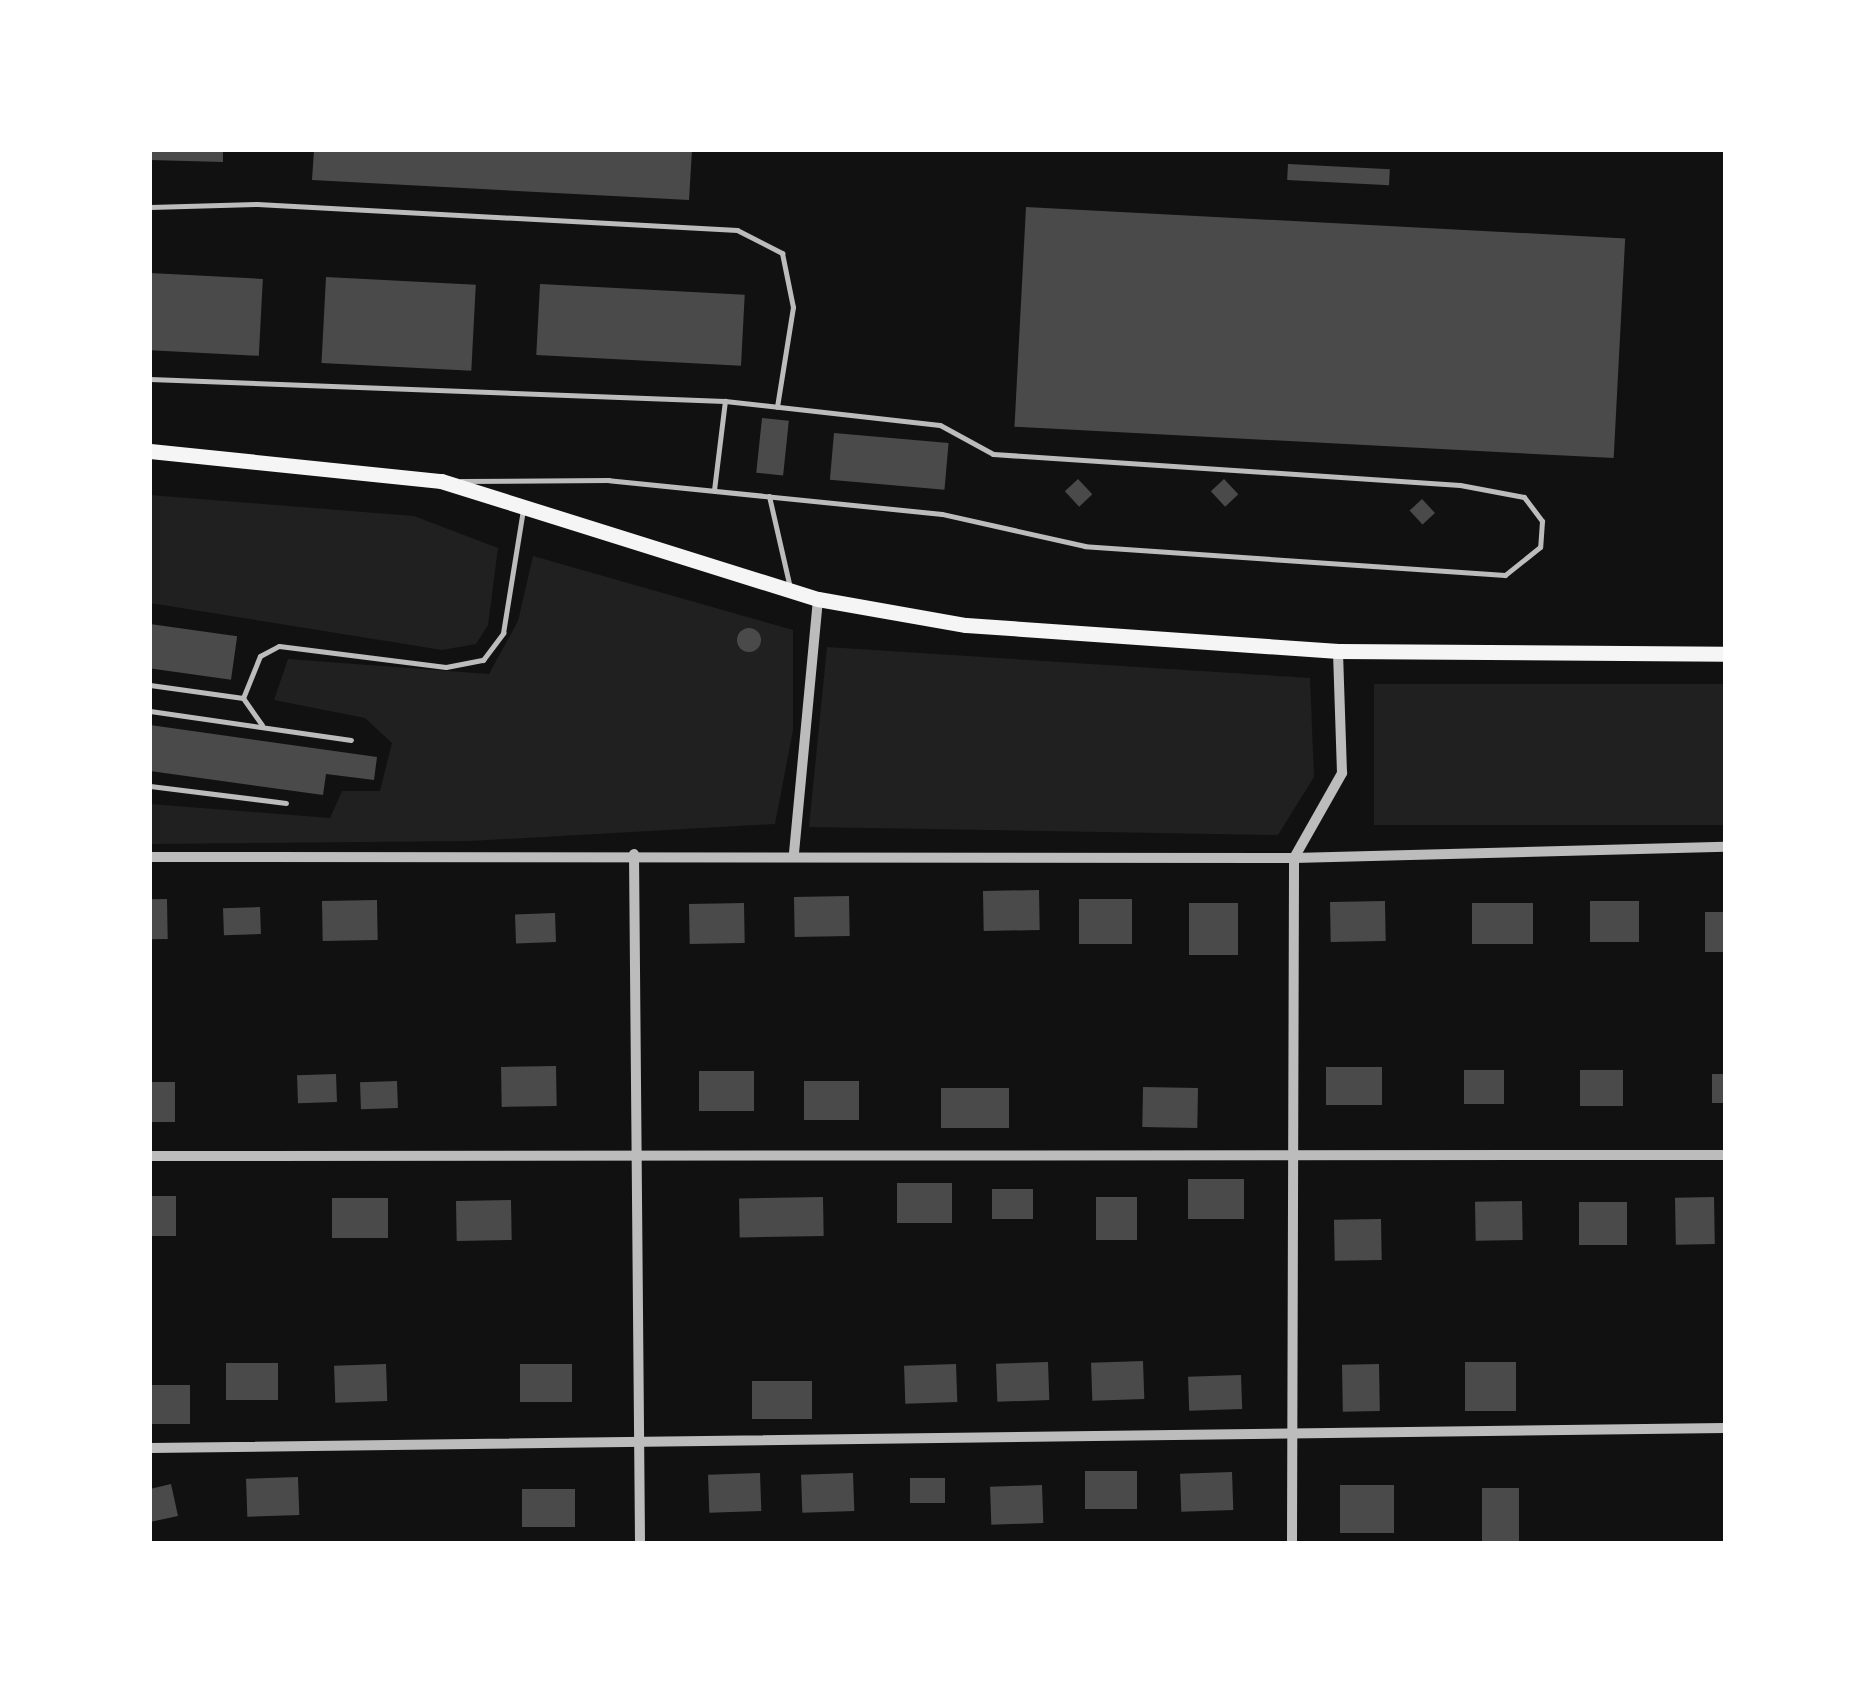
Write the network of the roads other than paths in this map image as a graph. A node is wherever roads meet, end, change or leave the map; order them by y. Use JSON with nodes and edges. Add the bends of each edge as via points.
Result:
{"nodes":[{"id":1,"x":150,"y":207,"type":"edge"},
{"id":2,"x":150,"y":379,"type":"edge"},
{"id":3,"x":725,"y":401,"type":"junction"},
{"id":4,"x":777,"y":406,"type":"junction"},
{"id":5,"x":150,"y":450,"type":"edge"},
{"id":6,"x":441,"y":481,"type":"junction"},
{"id":7,"x":714,"y":490,"type":"junction"},
{"id":8,"x":768,"y":495,"type":"junction"},
{"id":9,"x":524,"y":504,"type":"junction"},
{"id":10,"x":790,"y":591,"type":"junction"},
{"id":11,"x":818,"y":598,"type":"junction"},
{"id":12,"x":1338,"y":651,"type":"junction"},
{"id":13,"x":1725,"y":654,"type":"edge"},
{"id":14,"x":150,"y":685,"type":"edge"},
{"id":15,"x":243,"y":698,"type":"junction"},
{"id":16,"x":150,"y":711,"type":"edge"},
{"id":17,"x":262,"y":726,"type":"junction"},
{"id":18,"x":351,"y":740,"type":"dead end"},
{"id":19,"x":150,"y":786,"type":"edge"},
{"id":20,"x":286,"y":803,"type":"dead end"},
{"id":21,"x":1725,"y":848,"type":"edge"},
{"id":22,"x":794,"y":853,"type":"junction"},
{"id":23,"x":634,"y":854,"type":"junction"},
{"id":24,"x":150,"y":856,"type":"edge"},
{"id":25,"x":1294,"y":858,"type":"junction"},
{"id":26,"x":1725,"y":1155,"type":"edge"},
{"id":27,"x":150,"y":1156,"type":"edge"},
{"id":28,"x":637,"y":1156,"type":"junction"},
{"id":29,"x":1288,"y":1156,"type":"junction"},
{"id":30,"x":1725,"y":1428,"type":"edge"},
{"id":31,"x":1295,"y":1438,"type":"junction"},
{"id":32,"x":641,"y":1440,"type":"junction"},
{"id":33,"x":150,"y":1448,"type":"edge"},
{"id":34,"x":640,"y":1543,"type":"edge"},
{"id":35,"x":1292,"y":1543,"type":"edge"}],
"edges":[{"from":1,"to":4,"type":"lane","via":[[257,204],[736,230],[782,253],[794,307]]},
{"from":2,"to":3,"type":"lane"},
{"from":3,"to":4,"type":"lane"},
{"from":3,"to":7,"type":"lane"},
{"from":4,"to":8,"type":"lane","via":[[940,425],[993,454],[1460,486],[1524,497],[1541,534],[1524,566],[1504,575],[1085,546],[942,514]]},
{"from":5,"to":6,"type":"main road"},
{"from":6,"to":7,"type":"lane"},
{"from":6,"to":9,"type":"main road"},
{"from":7,"to":8,"type":"lane"},
{"from":8,"to":10,"type":"lane"},
{"from":9,"to":10,"type":"main road"},
{"from":9,"to":15,"type":"lane","via":[[503,633],[483,660],[446,667],[279,646],[260,656]]},
{"from":10,"to":11,"type":"main road"},
{"from":11,"to":12,"type":"main road","via":[[966,625]]},
{"from":11,"to":22,"type":"street"},
{"from":12,"to":13,"type":"main road"},
{"from":12,"to":25,"type":"street","via":[[1342,773]]},
{"from":14,"to":15,"type":"lane"},
{"from":15,"to":17,"type":"lane"},
{"from":16,"to":17,"type":"lane"},
{"from":17,"to":18,"type":"lane"},
{"from":19,"to":20,"type":"lane"},
{"from":21,"to":25,"type":"street"},
{"from":22,"to":23,"type":"street"},
{"from":22,"to":25,"type":"street"},
{"from":23,"to":24,"type":"street"},
{"from":23,"to":28,"type":"street"},
{"from":25,"to":29,"type":"street"},
{"from":26,"to":29,"type":"street"},
{"from":27,"to":28,"type":"street"},
{"from":28,"to":29,"type":"street"},
{"from":28,"to":32,"type":"street"},
{"from":29,"to":31,"type":"street"},
{"from":30,"to":31,"type":"street"},
{"from":31,"to":32,"type":"street"},
{"from":31,"to":35,"type":"street"},
{"from":32,"to":33,"type":"street"},
{"from":32,"to":34,"type":"street"}]}
